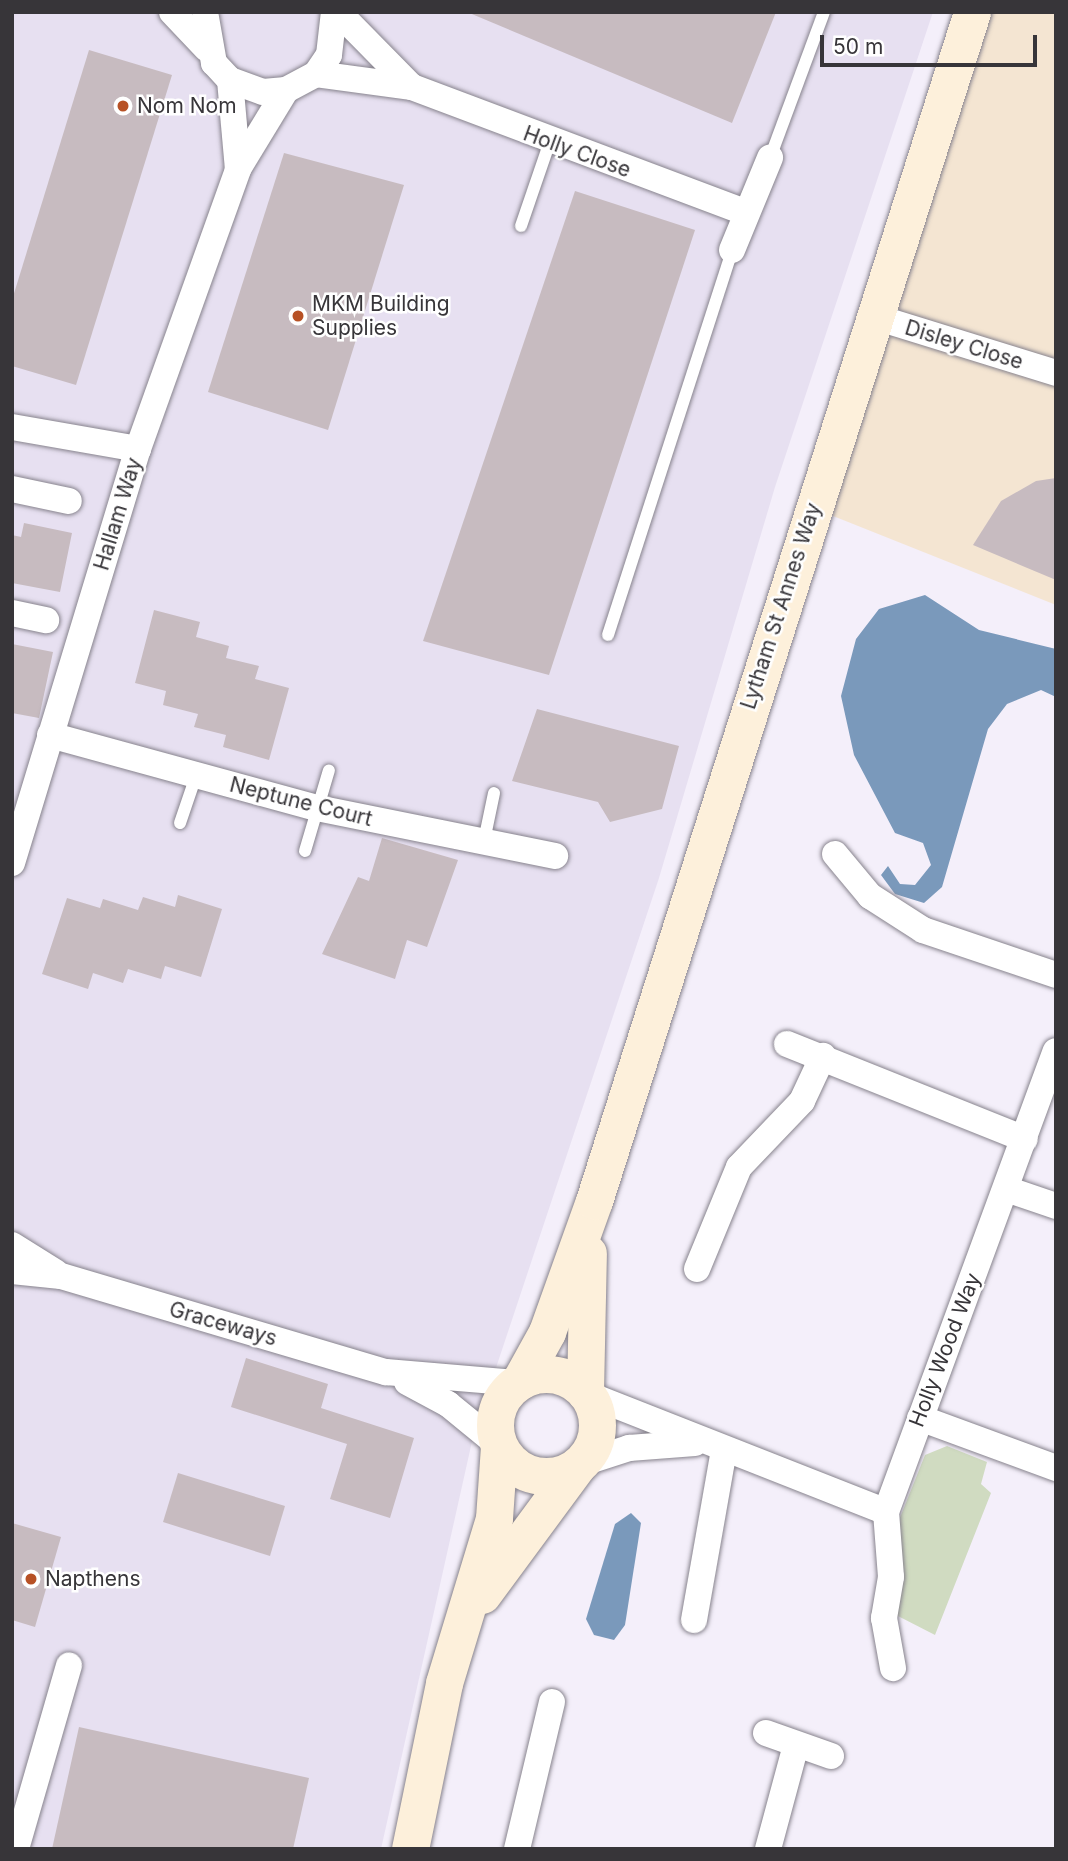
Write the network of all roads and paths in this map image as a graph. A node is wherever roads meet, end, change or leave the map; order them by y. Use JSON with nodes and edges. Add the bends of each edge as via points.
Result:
{"nodes":[{"id":1,"x":172,"y":12,"type":"edge"},
{"id":2,"x":205,"y":12,"type":"edge"},
{"id":3,"x":336,"y":12,"type":"edge"},
{"id":4,"x":824,"y":12,"type":"edge"},
{"id":5,"x":972,"y":12,"type":"edge"},
{"id":6,"x":206,"y":48,"type":"junction"},
{"id":7,"x":316,"y":74,"type":"junction"},
{"id":8,"x":230,"y":80,"type":"junction"},
{"id":9,"x":412,"y":87,"type":"junction"},
{"id":10,"x":286,"y":90,"type":"junction"},
{"id":11,"x":549,"y":144,"type":"junction"},
{"id":12,"x":771,"y":158,"type":"joint"},
{"id":13,"x":238,"y":169,"type":"junction"},
{"id":14,"x":745,"y":212,"type":"junction"},
{"id":15,"x":521,"y":226,"type":"dead end"},
{"id":16,"x":732,"y":250,"type":"joint"},
{"id":17,"x":872,"y":316,"type":"junction"},
{"id":18,"x":1056,"y":373,"type":"edge"},
{"id":19,"x":12,"y":427,"type":"edge"},
{"id":20,"x":138,"y":449,"type":"junction"},
{"id":21,"x":12,"y":489,"type":"edge"},
{"id":22,"x":69,"y":501,"type":"dead end"},
{"id":23,"x":12,"y":613,"type":"edge"},
{"id":24,"x":46,"y":620,"type":"dead end"},
{"id":25,"x":608,"y":635,"type":"dead end"},
{"id":26,"x":50,"y":735,"type":"junction"},
{"id":27,"x":330,"y":770,"type":"dead end"},
{"id":28,"x":195,"y":776,"type":"junction"},
{"id":29,"x":494,"y":793,"type":"dead end"},
{"id":30,"x":317,"y":808,"type":"junction"},
{"id":31,"x":180,"y":823,"type":"dead end"},
{"id":32,"x":484,"y":841,"type":"junction"},
{"id":33,"x":304,"y":851,"type":"dead end"},
{"id":34,"x":835,"y":854,"type":"dead end"},
{"id":35,"x":555,"y":856,"type":"dead end"},
{"id":36,"x":12,"y":863,"type":"edge"},
{"id":37,"x":1056,"y":975,"type":"edge"},
{"id":38,"x":787,"y":1044,"type":"dead end"},
{"id":39,"x":1056,"y":1051,"type":"edge"},
{"id":40,"x":823,"y":1056,"type":"junction"},
{"id":41,"x":1024,"y":1139,"type":"junction"},
{"id":42,"x":1006,"y":1189,"type":"junction"},
{"id":43,"x":594,"y":1201,"type":"junction"},
{"id":44,"x":1056,"y":1206,"type":"edge"},
{"id":45,"x":12,"y":1245,"type":"edge"},
{"id":46,"x":697,"y":1269,"type":"dead end"},
{"id":47,"x":12,"y":1271,"type":"edge"},
{"id":48,"x":61,"y":1276,"type":"junction"},
{"id":49,"x":386,"y":1372,"type":"junction"},
{"id":50,"x":518,"y":1382,"type":"junction"},
{"id":51,"x":586,"y":1393,"type":"junction"},
{"id":52,"x":920,"y":1418,"type":"junction"},
{"id":53,"x":498,"y":1446,"type":"junction"},
{"id":54,"x":717,"y":1448,"type":"junction"},
{"id":55,"x":579,"y":1465,"type":"junction"},
{"id":56,"x":1056,"y":1468,"type":"edge"},
{"id":57,"x":886,"y":1512,"type":"junction"},
{"id":58,"x":694,"y":1620,"type":"dead end"},
{"id":59,"x":463,"y":1625,"type":"junction"},
{"id":60,"x":69,"y":1665,"type":"dead end"},
{"id":61,"x":893,"y":1668,"type":"dead end"},
{"id":62,"x":552,"y":1702,"type":"dead end"},
{"id":63,"x":766,"y":1733,"type":"dead end"},
{"id":64,"x":796,"y":1745,"type":"junction"},
{"id":65,"x":831,"y":1756,"type":"dead end"},
{"id":66,"x":23,"y":1774,"type":"edge"},
{"id":67,"x":16,"y":1849,"type":"edge"},
{"id":68,"x":411,"y":1849,"type":"edge"},
{"id":69,"x":516,"y":1849,"type":"edge"},
{"id":70,"x":768,"y":1849,"type":"edge"}],
"edges":[{"from":1,"to":6,"type":"street"},
{"from":2,"to":6,"type":"street"},
{"from":3,"to":7,"type":"street","via":[[330,55]]},
{"from":3,"to":9,"type":"street","name":"Holly Close"},
{"from":4,"to":12,"type":"lane"},
{"from":5,"to":17,"type":"main road","name":"Lytham St Annes Way"},
{"from":6,"to":8,"type":"street"},
{"from":7,"to":9,"type":"street","name":"Holly Close"},
{"from":7,"to":10,"type":"street"},
{"from":8,"to":10,"type":"street","via":[[263,92]]},
{"from":8,"to":13,"type":"street","name":"Hallam Way"},
{"from":9,"to":11,"type":"street","name":"Holly Close"},
{"from":10,"to":13,"type":"street","name":"Hallam Way"},
{"from":11,"to":14,"type":"street","name":"Holly Close"},
{"from":11,"to":15,"type":"lane"},
{"from":12,"to":14,"type":"street"},
{"from":13,"to":20,"type":"street","name":"Hallam Way"},
{"from":14,"to":16,"type":"street"},
{"from":16,"to":25,"type":"lane"},
{"from":17,"to":18,"type":"street","name":"Disley Close"},
{"from":17,"to":43,"type":"main road","name":"Lytham St Annes Way"},
{"from":19,"to":20,"type":"street"},
{"from":20,"to":26,"type":"street","name":"Hallam Way"},
{"from":21,"to":22,"type":"street"},
{"from":23,"to":24,"type":"street"},
{"from":26,"to":28,"type":"street","name":"Neptune Court"},
{"from":26,"to":36,"type":"street","name":"Hallam Way"},
{"from":27,"to":30,"type":"lane"},
{"from":28,"to":30,"type":"street","name":"Neptune Court"},
{"from":28,"to":31,"type":"lane"},
{"from":29,"to":32,"type":"lane"},
{"from":30,"to":32,"type":"street","name":"Neptune Court"},
{"from":30,"to":33,"type":"lane"},
{"from":32,"to":35,"type":"street","name":"Neptune Court"},
{"from":34,"to":37,"type":"street","via":[[870,896],[923,930]]},
{"from":38,"to":40,"type":"street"},
{"from":39,"to":41,"type":"street","name":"Holly Wood Way"},
{"from":40,"to":41,"type":"street"},
{"from":40,"to":46,"type":"street","via":[[802,1101],[740,1167]]},
{"from":41,"to":42,"type":"street","name":"Holly Wood Way"},
{"from":42,"to":44,"type":"street"},
{"from":42,"to":52,"type":"street","name":"Holly Wood Way"},
{"from":43,"to":50,"type":"main road","name":"Lytham St Annes Way","via":[[547,1332]]},
{"from":43,"to":51,"type":"main road","name":"Lytham St Annes Way","via":[[586,1276]]},
{"from":45,"to":48,"type":"street","name":"Graceways"},
{"from":47,"to":48,"type":"street","name":"Graceways"},
{"from":48,"to":49,"type":"street","name":"Graceways"},
{"from":49,"to":50,"type":"street","name":"Graceways"},
{"from":49,"to":53,"type":"street","name":"Graceways","via":[[448,1404]]},
{"from":50,"to":51,"type":"main road","via":[[556,1375]]},
{"from":50,"to":53,"type":"main road","via":[[496,1411]]},
{"from":51,"to":54,"type":"street"},
{"from":51,"to":55,"type":"main road","via":[[597,1427]]},
{"from":52,"to":56,"type":"street"},
{"from":52,"to":57,"type":"street","name":"Holly Wood Way"},
{"from":53,"to":55,"type":"main road","via":[[532,1475],[558,1475]]},
{"from":53,"to":59,"type":"main road","via":[[494,1518]]},
{"from":54,"to":55,"type":"street","via":[[652,1444]]},
{"from":54,"to":57,"type":"street"},
{"from":54,"to":58,"type":"street"},
{"from":55,"to":59,"type":"main road"},
{"from":57,"to":61,"type":"street","name":"Holly Wood Way","via":[[891,1577],[884,1618]]},
{"from":59,"to":68,"type":"main road"},
{"from":60,"to":66,"type":"street"},
{"from":62,"to":69,"type":"street"},
{"from":63,"to":64,"type":"street"},
{"from":64,"to":65,"type":"street"},
{"from":64,"to":70,"type":"street"},
{"from":66,"to":67,"type":"street"}]}
